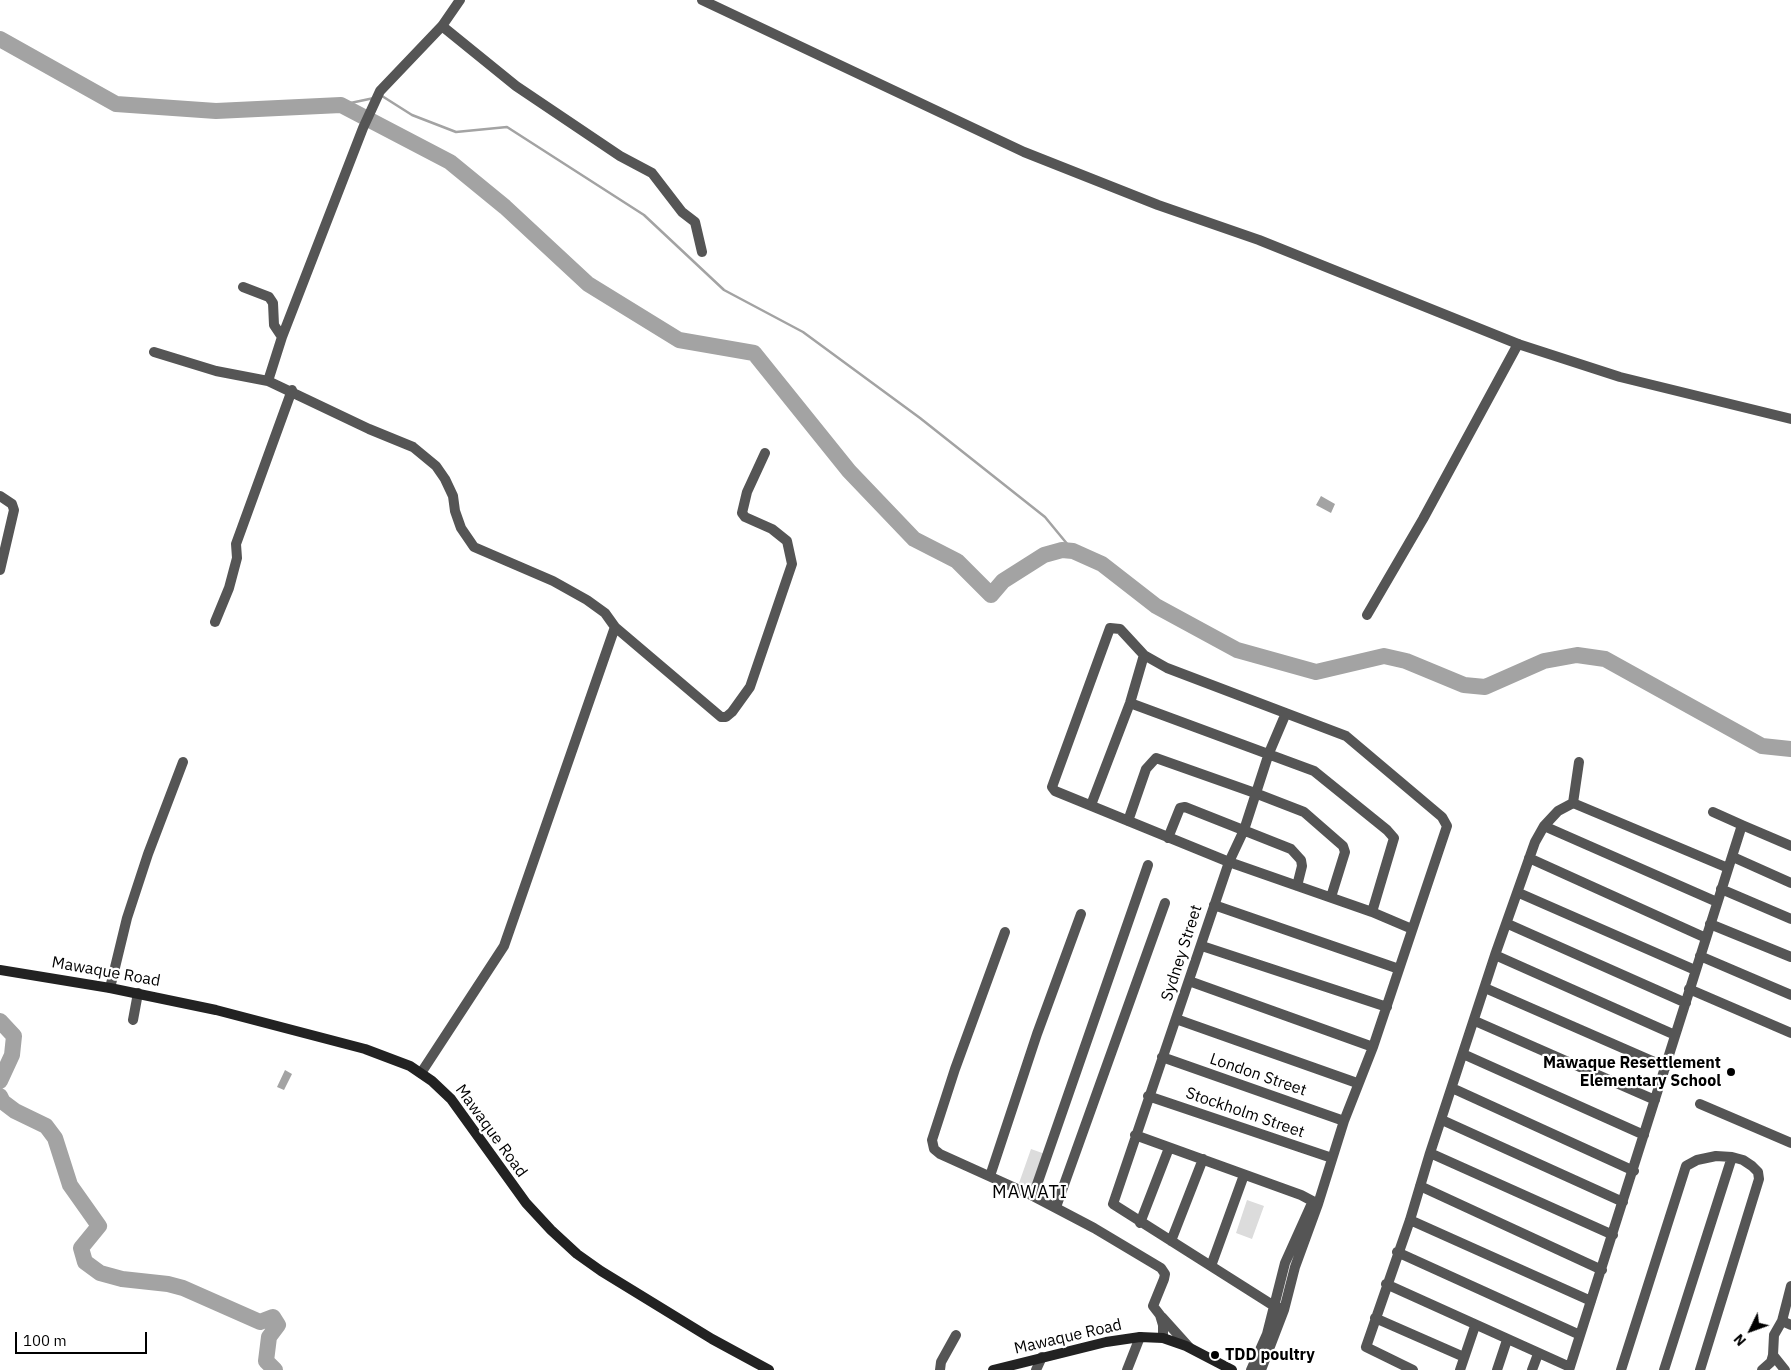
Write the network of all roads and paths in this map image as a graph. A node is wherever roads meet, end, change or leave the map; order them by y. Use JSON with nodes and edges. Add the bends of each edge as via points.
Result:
{"nodes":[{"id":1,"x":460,"y":0,"type":"edge"},
{"id":2,"x":702,"y":0,"type":"edge"},
{"id":3,"x":442,"y":26,"type":"junction"},
{"id":4,"x":702,"y":252,"type":"dead end"},
{"id":5,"x":243,"y":287,"type":"dead end"},
{"id":6,"x":282,"y":337,"type":"junction"},
{"id":7,"x":1518,"y":344,"type":"junction"},
{"id":8,"x":154,"y":352,"type":"dead end"},
{"id":9,"x":268,"y":381,"type":"junction"},
{"id":10,"x":292,"y":390,"type":"junction"},
{"id":11,"x":1791,"y":419,"type":"edge"},
{"id":12,"x":765,"y":452,"type":"dead end"},
{"id":13,"x":0,"y":496,"type":"edge"},
{"id":14,"x":0,"y":570,"type":"edge"},
{"id":15,"x":1367,"y":615,"type":"dead end"},
{"id":16,"x":215,"y":622,"type":"dead end"},
{"id":17,"x":615,"y":627,"type":"junction"},
{"id":18,"x":1144,"y":655,"type":"junction"},
{"id":19,"x":1130,"y":702,"type":"junction"},
{"id":20,"x":1286,"y":713,"type":"junction"},
{"id":21,"x":1268,"y":753,"type":"junction"},
{"id":22,"x":183,"y":762,"type":"dead end"},
{"id":23,"x":1579,"y":762,"type":"dead end"},
{"id":24,"x":1255,"y":793,"type":"junction"},
{"id":25,"x":1573,"y":803,"type":"junction"},
{"id":26,"x":1091,"y":806,"type":"junction"},
{"id":27,"x":1713,"y":812,"type":"dead end"},
{"id":28,"x":1128,"y":821,"type":"junction"},
{"id":29,"x":1742,"y":825,"type":"junction"},
{"id":30,"x":1544,"y":826,"type":"junction"},
{"id":31,"x":1244,"y":830,"type":"junction"},
{"id":32,"x":1168,"y":838,"type":"junction"},
{"id":33,"x":1791,"y":846,"type":"edge"},
{"id":34,"x":1733,"y":857,"type":"junction"},
{"id":35,"x":1529,"y":858,"type":"junction"},
{"id":36,"x":1229,"y":862,"type":"junction"},
{"id":37,"x":1148,"y":865,"type":"dead end"},
{"id":38,"x":1728,"y":868,"type":"junction"},
{"id":39,"x":1791,"y":883,"type":"edge"},
{"id":40,"x":1297,"y":886,"type":"junction"},
{"id":41,"x":1721,"y":889,"type":"junction"},
{"id":42,"x":1519,"y":893,"type":"junction"},
{"id":43,"x":1330,"y":898,"type":"junction"},
{"id":44,"x":1717,"y":902,"type":"junction"},
{"id":45,"x":1165,"y":903,"type":"dead end"},
{"id":46,"x":1214,"y":905,"type":"junction"},
{"id":47,"x":1372,"y":912,"type":"junction"},
{"id":48,"x":1082,"y":914,"type":"dead end"},
{"id":49,"x":1791,"y":919,"type":"edge"},
{"id":50,"x":1508,"y":924,"type":"junction"},
{"id":51,"x":1710,"y":924,"type":"junction"},
{"id":52,"x":1412,"y":929,"type":"junction"},
{"id":53,"x":1005,"y":932,"type":"dead end"},
{"id":54,"x":1706,"y":938,"type":"junction"},
{"id":55,"x":1202,"y":946,"type":"junction"},
{"id":56,"x":1495,"y":955,"type":"junction"},
{"id":57,"x":1700,"y":956,"type":"junction"},
{"id":58,"x":1791,"y":957,"type":"edge"},
{"id":59,"x":1399,"y":969,"type":"junction"},
{"id":60,"x":0,"y":970,"type":"edge"},
{"id":61,"x":1695,"y":970,"type":"junction"},
{"id":62,"x":1189,"y":981,"type":"junction"},
{"id":63,"x":110,"y":988,"type":"junction"},
{"id":64,"x":1485,"y":988,"type":"junction"},
{"id":65,"x":1689,"y":989,"type":"junction"},
{"id":66,"x":138,"y":993,"type":"junction"},
{"id":67,"x":1791,"y":995,"type":"edge"},
{"id":68,"x":1686,"y":1003,"type":"junction"},
{"id":69,"x":1386,"y":1007,"type":"junction"},
{"id":70,"x":1176,"y":1019,"type":"junction"},
{"id":71,"x":133,"y":1020,"type":"dead end"},
{"id":72,"x":1475,"y":1021,"type":"junction"},
{"id":73,"x":1791,"y":1033,"type":"edge"},
{"id":74,"x":1676,"y":1035,"type":"junction"},
{"id":75,"x":1373,"y":1047,"type":"junction"},
{"id":76,"x":1463,"y":1054,"type":"junction"},
{"id":77,"x":1162,"y":1057,"type":"junction"},
{"id":78,"x":1666,"y":1067,"type":"junction"},
{"id":79,"x":421,"y":1073,"type":"junction"},
{"id":80,"x":1357,"y":1083,"type":"junction"},
{"id":81,"x":1452,"y":1088,"type":"junction"},
{"id":82,"x":1148,"y":1096,"type":"junction"},
{"id":83,"x":1655,"y":1100,"type":"junction"},
{"id":84,"x":1700,"y":1104,"type":"dead end"},
{"id":85,"x":1442,"y":1120,"type":"junction"},
{"id":86,"x":1344,"y":1121,"type":"junction"},
{"id":87,"x":1135,"y":1135,"type":"junction"},
{"id":88,"x":1644,"y":1135,"type":"junction"},
{"id":89,"x":1791,"y":1143,"type":"edge"},
{"id":90,"x":1169,"y":1148,"type":"junction"},
{"id":91,"x":1430,"y":1153,"type":"junction"},
{"id":92,"x":1732,"y":1157,"type":"junction"},
{"id":93,"x":1332,"y":1158,"type":"junction"},
{"id":94,"x":1203,"y":1160,"type":"junction"},
{"id":95,"x":1634,"y":1171,"type":"junction"},
{"id":96,"x":1244,"y":1175,"type":"junction"},
{"id":97,"x":990,"y":1176,"type":"junction"},
{"id":98,"x":1420,"y":1186,"type":"junction"},
{"id":99,"x":1033,"y":1196,"type":"junction"},
{"id":100,"x":1317,"y":1200,"type":"junction"},
{"id":101,"x":1623,"y":1202,"type":"junction"},
{"id":102,"x":1056,"y":1207,"type":"junction"},
{"id":103,"x":1410,"y":1220,"type":"junction"},
{"id":104,"x":1140,"y":1223,"type":"junction"},
{"id":105,"x":1612,"y":1235,"type":"junction"},
{"id":106,"x":1172,"y":1241,"type":"junction"},
{"id":107,"x":1398,"y":1252,"type":"junction"},
{"id":108,"x":1290,"y":1265,"type":"junction"},
{"id":109,"x":1211,"y":1266,"type":"junction"},
{"id":110,"x":1602,"y":1270,"type":"junction"},
{"id":111,"x":1386,"y":1284,"type":"junction"},
{"id":112,"x":1791,"y":1286,"type":"edge"},
{"id":113,"x":1591,"y":1301,"type":"junction"},
{"id":114,"x":1274,"y":1306,"type":"junction"},
{"id":115,"x":1284,"y":1310,"type":"junction"},
{"id":116,"x":1160,"y":1315,"type":"junction"},
{"id":117,"x":1376,"y":1318,"type":"junction"},
{"id":118,"x":1786,"y":1323,"type":"edge"},
{"id":119,"x":1475,"y":1326,"type":"junction"},
{"id":120,"x":1580,"y":1334,"type":"junction"},
{"id":121,"x":956,"y":1335,"type":"dead end"},
{"id":122,"x":1140,"y":1337,"type":"junction"},
{"id":123,"x":1163,"y":1338,"type":"junction"},
{"id":124,"x":1507,"y":1340,"type":"junction"},
{"id":125,"x":1190,"y":1347,"type":"junction"},
{"id":126,"x":1538,"y":1354,"type":"junction"},
{"id":127,"x":1773,"y":1355,"type":"junction"},
{"id":128,"x":1042,"y":1357,"type":"junction"},
{"id":129,"x":1464,"y":1357,"type":"junction"},
{"id":130,"x":1569,"y":1368,"type":"edge"},
{"id":131,"x":769,"y":1370,"type":"edge"},
{"id":132,"x":940,"y":1370,"type":"edge"},
{"id":133,"x":993,"y":1370,"type":"edge"},
{"id":134,"x":1036,"y":1370,"type":"edge"},
{"id":135,"x":1127,"y":1370,"type":"edge"},
{"id":136,"x":1232,"y":1370,"type":"edge"},
{"id":137,"x":1250,"y":1370,"type":"edge"},
{"id":138,"x":1262,"y":1370,"type":"edge"},
{"id":139,"x":1413,"y":1370,"type":"edge"},
{"id":140,"x":1460,"y":1370,"type":"edge"},
{"id":141,"x":1497,"y":1370,"type":"edge"},
{"id":142,"x":1532,"y":1370,"type":"edge"},
{"id":143,"x":1621,"y":1370,"type":"edge"},
{"id":144,"x":1664,"y":1370,"type":"edge"},
{"id":145,"x":1700,"y":1370,"type":"edge"},
{"id":146,"x":1762,"y":1370,"type":"edge"},
{"id":147,"x":1785,"y":1370,"type":"edge"}],
"edges":[{"from":1,"to":3,"type":"street"},
{"from":2,"to":7,"type":"street","via":[[1024,152],[1258,240]]},
{"from":3,"to":4,"type":"street","via":[[516,86],[620,156],[652,173],[682,212],[695,222]]},
{"from":3,"to":6,"type":"street","via":[[380,91],[362,128]]},
{"from":5,"to":6,"type":"street","via":[[269,297],[273,303],[274,326]]},
{"from":6,"to":9,"type":"street"},
{"from":7,"to":11,"type":"street","via":[[1620,377]]},
{"from":7,"to":15,"type":"street"},
{"from":8,"to":9,"type":"street","via":[[216,371]]},
{"from":9,"to":10,"type":"street"},
{"from":10,"to":16,"type":"street","via":[[236,544],[237,558],[229,588]]},
{"from":10,"to":17,"type":"street","via":[[369,429],[413,446],[436,466],[445,479],[461,528],[474,547],[553,581],[587,600],[605,613]]},
{"from":12,"to":17,"type":"street","via":[[742,513],[745,518],[772,529],[787,540],[792,564],[750,687],[732,712],[721,717]]},
{"from":13,"to":14,"type":"street","via":[[12,504],[14,510]]},
{"from":17,"to":79,"type":"street","via":[[504,946]]},
{"from":18,"to":19,"type":"street"},
{"from":18,"to":20,"type":"street","via":[[1167,668]]},
{"from":18,"to":26,"type":"street","via":[[1120,629],[1110,628],[1052,788]]},
{"from":19,"to":21,"type":"street"},
{"from":19,"to":26,"type":"street"},
{"from":20,"to":21,"type":"street","name":"Sydney Street"},
{"from":20,"to":52,"type":"street","via":[[1351,739],[1446,822],[1446,831]]},
{"from":21,"to":24,"type":"street","name":"Sydney Street"},
{"from":21,"to":47,"type":"street","via":[[1314,771],[1394,838]]},
{"from":22,"to":63,"type":"street","via":[[127,918]]},
{"from":23,"to":25,"type":"street"},
{"from":24,"to":28,"type":"street","via":[[1156,758],[1146,769]]},
{"from":24,"to":31,"type":"street","name":"Sydney Street"},
{"from":24,"to":43,"type":"street","via":[[1304,812],[1343,846],[1346,852]]},
{"from":25,"to":30,"type":"street","via":[[1558,811]]},
{"from":25,"to":38,"type":"street"},
{"from":26,"to":28,"type":"street"},
{"from":27,"to":29,"type":"street"},
{"from":28,"to":32,"type":"street"},
{"from":29,"to":33,"type":"street"},
{"from":29,"to":34,"type":"street"},
{"from":30,"to":35,"type":"street"},
{"from":30,"to":44,"type":"street"},
{"from":31,"to":32,"type":"street","via":[[1182,807]]},
{"from":31,"to":36,"type":"street","name":"Sydney Street"},
{"from":31,"to":40,"type":"street","via":[[1297,854],[1302,866]]},
{"from":32,"to":36,"type":"street"},
{"from":34,"to":38,"type":"street"},
{"from":34,"to":39,"type":"street"},
{"from":35,"to":42,"type":"street"},
{"from":35,"to":54,"type":"street"},
{"from":36,"to":40,"type":"street"},
{"from":36,"to":46,"type":"street","name":"Sydney Street"},
{"from":37,"to":99,"type":"street"},
{"from":38,"to":41,"type":"street"},
{"from":40,"to":43,"type":"street"},
{"from":41,"to":44,"type":"street"},
{"from":41,"to":49,"type":"street"},
{"from":42,"to":50,"type":"street"},
{"from":42,"to":61,"type":"street"},
{"from":43,"to":47,"type":"street"},
{"from":44,"to":51,"type":"street"},
{"from":45,"to":102,"type":"street"},
{"from":46,"to":55,"type":"street","name":"Sydney Street"},
{"from":46,"to":59,"type":"street"},
{"from":47,"to":52,"type":"street"},
{"from":48,"to":97,"type":"street","via":[[1037,1034]]},
{"from":50,"to":56,"type":"street"},
{"from":50,"to":68,"type":"street"},
{"from":51,"to":54,"type":"street"},
{"from":51,"to":58,"type":"street"},
{"from":52,"to":59,"type":"street"},
{"from":53,"to":97,"type":"street","via":[[932,1140],[934,1149],[940,1154]]},
{"from":54,"to":57,"type":"street"},
{"from":55,"to":62,"type":"street","name":"Sydney Street"},
{"from":55,"to":69,"type":"street"},
{"from":56,"to":64,"type":"street"},
{"from":56,"to":74,"type":"street"},
{"from":57,"to":61,"type":"street"},
{"from":57,"to":67,"type":"street"},
{"from":59,"to":69,"type":"street"},
{"from":60,"to":63,"type":"main road","name":"Mawaque Road"},
{"from":61,"to":65,"type":"street"},
{"from":62,"to":70,"type":"street","name":"Sydney Street"},
{"from":62,"to":75,"type":"street"},
{"from":63,"to":66,"type":"main road","name":"Mawaque Road"},
{"from":64,"to":72,"type":"street"},
{"from":64,"to":78,"type":"street"},
{"from":65,"to":68,"type":"street"},
{"from":65,"to":73,"type":"street"},
{"from":66,"to":71,"type":"street"},
{"from":66,"to":79,"type":"main road","name":"Mawaque Road","via":[[365,1049]]},
{"from":68,"to":74,"type":"street"},
{"from":69,"to":75,"type":"street"},
{"from":70,"to":77,"type":"street","name":"Sydney Street"},
{"from":70,"to":80,"type":"street"},
{"from":72,"to":76,"type":"street"},
{"from":72,"to":83,"type":"street"},
{"from":74,"to":78,"type":"street"},
{"from":75,"to":80,"type":"street"},
{"from":76,"to":81,"type":"street"},
{"from":76,"to":88,"type":"street"},
{"from":77,"to":82,"type":"street","name":"Sydney Street"},
{"from":77,"to":86,"type":"street","name":"London Street"},
{"from":78,"to":83,"type":"street"},
{"from":79,"to":131,"type":"main road","name":"Mawaque Road","via":[[451,1099],[526,1203],[578,1254],[712,1339]]},
{"from":80,"to":86,"type":"street"},
{"from":81,"to":85,"type":"street"},
{"from":81,"to":95,"type":"street"},
{"from":82,"to":87,"type":"street","name":"Sydney Street"},
{"from":82,"to":93,"type":"street","name":"Stockholm Street"},
{"from":83,"to":88,"type":"street"},
{"from":84,"to":89,"type":"street"},
{"from":85,"to":91,"type":"street"},
{"from":85,"to":101,"type":"street"},
{"from":86,"to":93,"type":"street"},
{"from":87,"to":90,"type":"street"},
{"from":87,"to":104,"type":"street","name":"Sydney Street","via":[[1113,1204]]},
{"from":88,"to":95,"type":"street"},
{"from":90,"to":94,"type":"street"},
{"from":90,"to":104,"type":"street"},
{"from":91,"to":98,"type":"street"},
{"from":91,"to":105,"type":"street"},
{"from":92,"to":143,"type":"street","via":[[1716,1156],[1686,1166]]},
{"from":92,"to":144,"type":"street"},
{"from":92,"to":145,"type":"street","via":[[1752,1166],[1759,1179]]},
{"from":93,"to":100,"type":"street"},
{"from":94,"to":96,"type":"street"},
{"from":94,"to":106,"type":"street"},
{"from":95,"to":101,"type":"street"},
{"from":96,"to":100,"type":"street"},
{"from":96,"to":109,"type":"street"},
{"from":97,"to":99,"type":"street"},
{"from":98,"to":103,"type":"street"},
{"from":98,"to":110,"type":"street"},
{"from":99,"to":102,"type":"street"},
{"from":100,"to":108,"type":"street"},
{"from":101,"to":105,"type":"street"},
{"from":102,"to":116,"type":"street","via":[[1161,1268],[1164,1279],[1153,1306]]},
{"from":103,"to":107,"type":"street"},
{"from":103,"to":113,"type":"street"},
{"from":104,"to":106,"type":"street"},
{"from":105,"to":110,"type":"street"},
{"from":106,"to":109,"type":"street"},
{"from":107,"to":111,"type":"street"},
{"from":107,"to":120,"type":"street"},
{"from":108,"to":114,"type":"street"},
{"from":108,"to":115,"type":"street"},
{"from":109,"to":114,"type":"street"},
{"from":110,"to":113,"type":"street"},
{"from":111,"to":117,"type":"street"},
{"from":111,"to":119,"type":"street"},
{"from":112,"to":118,"type":"street"},
{"from":113,"to":120,"type":"street"},
{"from":114,"to":115,"type":"street"},
{"from":114,"to":137,"type":"street","via":[[1267,1334]]},
{"from":115,"to":138,"type":"street"},
{"from":116,"to":123,"type":"street"},
{"from":116,"to":125,"type":"street"},
{"from":117,"to":129,"type":"street"},
{"from":117,"to":139,"type":"street","via":[[1366,1347]]},
{"from":118,"to":127,"type":"street","via":[[1774,1335]]},
{"from":119,"to":124,"type":"street"},
{"from":119,"to":129,"type":"street"},
{"from":120,"to":130,"type":"street"},
{"from":121,"to":132,"type":"street"},
{"from":122,"to":123,"type":"main road","name":"Mawaque Road"},
{"from":122,"to":128,"type":"main road","name":"Mawaque Road"},
{"from":122,"to":135,"type":"street"},
{"from":123,"to":125,"type":"main road","name":"Mawaque Road"},
{"from":124,"to":126,"type":"street"},
{"from":124,"to":141,"type":"street"},
{"from":125,"to":136,"type":"main road","name":"Mawaque Road"},
{"from":126,"to":130,"type":"street"},
{"from":126,"to":142,"type":"street"},
{"from":127,"to":146,"type":"street"},
{"from":127,"to":147,"type":"street"},
{"from":128,"to":133,"type":"main road","name":"Mawaque Road"},
{"from":128,"to":134,"type":"street"},
{"from":129,"to":140,"type":"street"}]}
